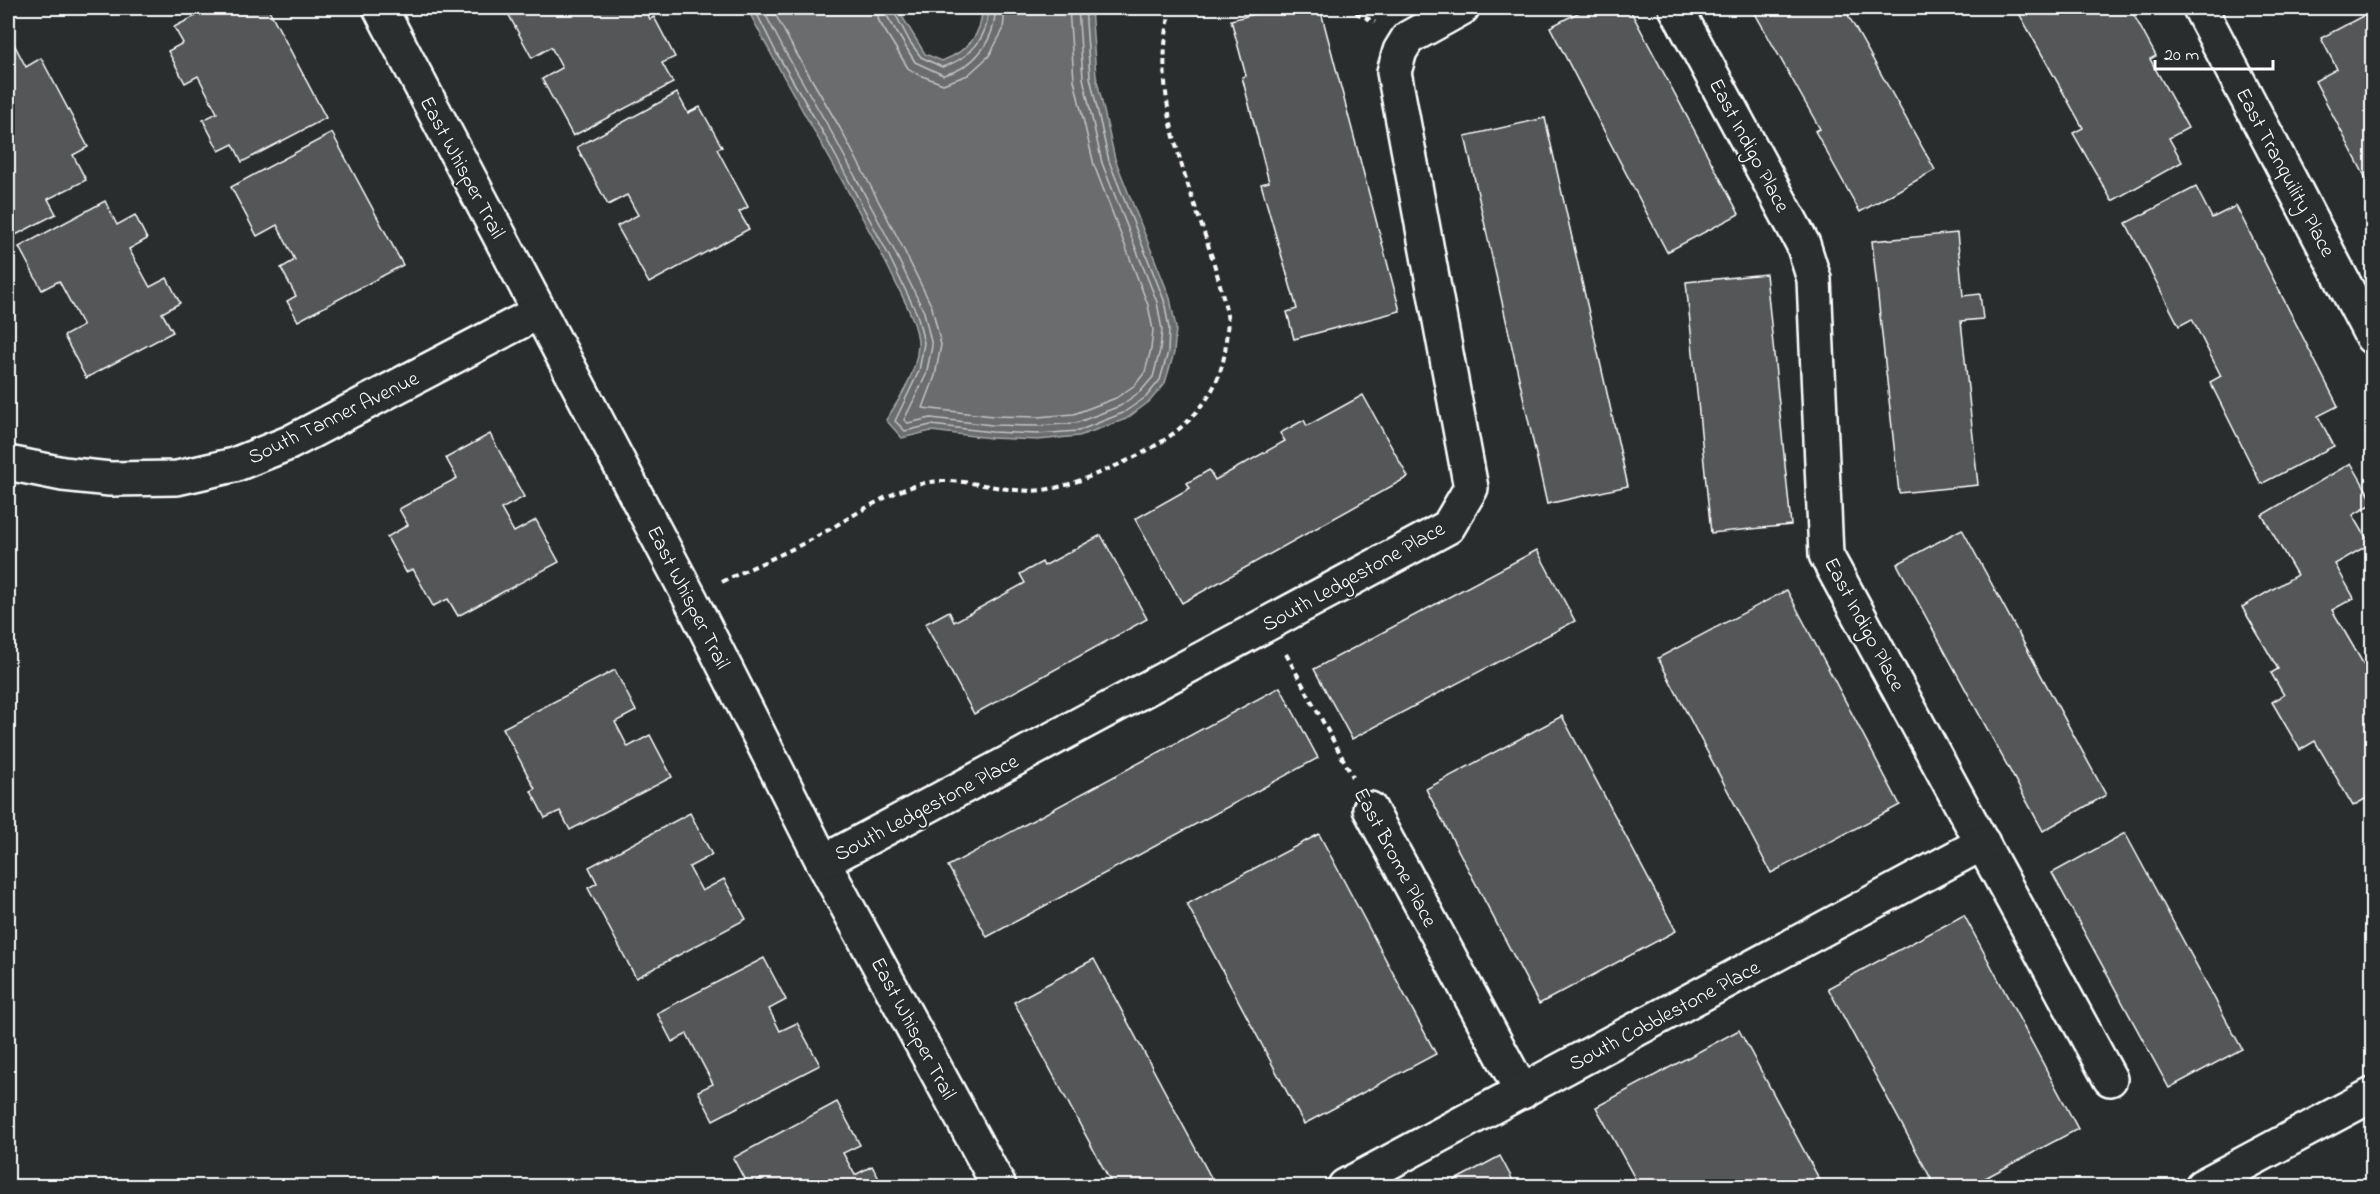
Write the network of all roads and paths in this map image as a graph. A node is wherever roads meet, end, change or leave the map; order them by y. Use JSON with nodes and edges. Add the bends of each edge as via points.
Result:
{"nodes":[{"id":1,"x":380,"y":8,"type":"edge"},
{"id":2,"x":1171,"y":8,"type":"edge"},
{"id":3,"x":1462,"y":8,"type":"edge"},
{"id":4,"x":1676,"y":8,"type":"edge"},
{"id":5,"x":2200,"y":8,"type":"edge"},
{"id":6,"x":539,"y":312,"type":"junction"},
{"id":7,"x":2373,"y":337,"type":"edge"},
{"id":8,"x":8,"y":464,"type":"edge"},
{"id":9,"x":690,"y":598,"type":"junction"},
{"id":10,"x":1269,"y":622,"type":"junction"},
{"id":11,"x":1370,"y":809,"type":"joint"},
{"id":12,"x":1983,"y":843,"type":"junction"},
{"id":13,"x":823,"y":862,"type":"junction"},
{"id":14,"x":2110,"y":1079,"type":"dead end"},
{"id":15,"x":1522,"y":1092,"type":"junction"},
{"id":16,"x":2373,"y":1095,"type":"edge"},
{"id":17,"x":999,"y":1186,"type":"edge"},
{"id":18,"x":1345,"y":1186,"type":"edge"},
{"id":19,"x":2202,"y":1186,"type":"edge"}],
"edges":[{"from":1,"to":6,"type":"street","name":"East Whisper Trail"},
{"from":2,"to":9,"type":"path","via":[[1165,62],[1167,109],[1228,318],[1217,380],[1198,410],[1177,432],[1141,455],[1071,484],[1042,490],[967,482],[917,485]]},
{"from":3,"to":10,"type":"street","name":"South Ledgestone Place","via":[[1408,38],[1394,72],[1471,488],[1448,527]]},
{"from":4,"to":12,"type":"street","name":"East Indigo Place","via":[[1803,244],[1814,279],[1826,555]]},
{"from":5,"to":7,"type":"street","name":"East Tranquility Place"},
{"from":6,"to":8,"type":"street","name":"South Tanner Avenue","via":[[289,443],[234,465],[177,478],[110,479]]},
{"from":6,"to":9,"type":"street","name":"East Whisper Trail"},
{"from":9,"to":13,"type":"street","name":"East Whisper Trail"},
{"from":10,"to":11,"type":"path","name":"East Brome Place"},
{"from":10,"to":13,"type":"street","name":"South Ledgestone Place"},
{"from":11,"to":15,"type":"street","name":"East Brome Place"},
{"from":12,"to":14,"type":"street","name":"East Indigo Place"},
{"from":12,"to":15,"type":"street","name":"South Cobblestone Place"},
{"from":13,"to":17,"type":"street","name":"East Whisper Trail"},
{"from":15,"to":18,"type":"street","name":"South Cobblestone Place"},
{"from":16,"to":19,"type":"street"}]}
